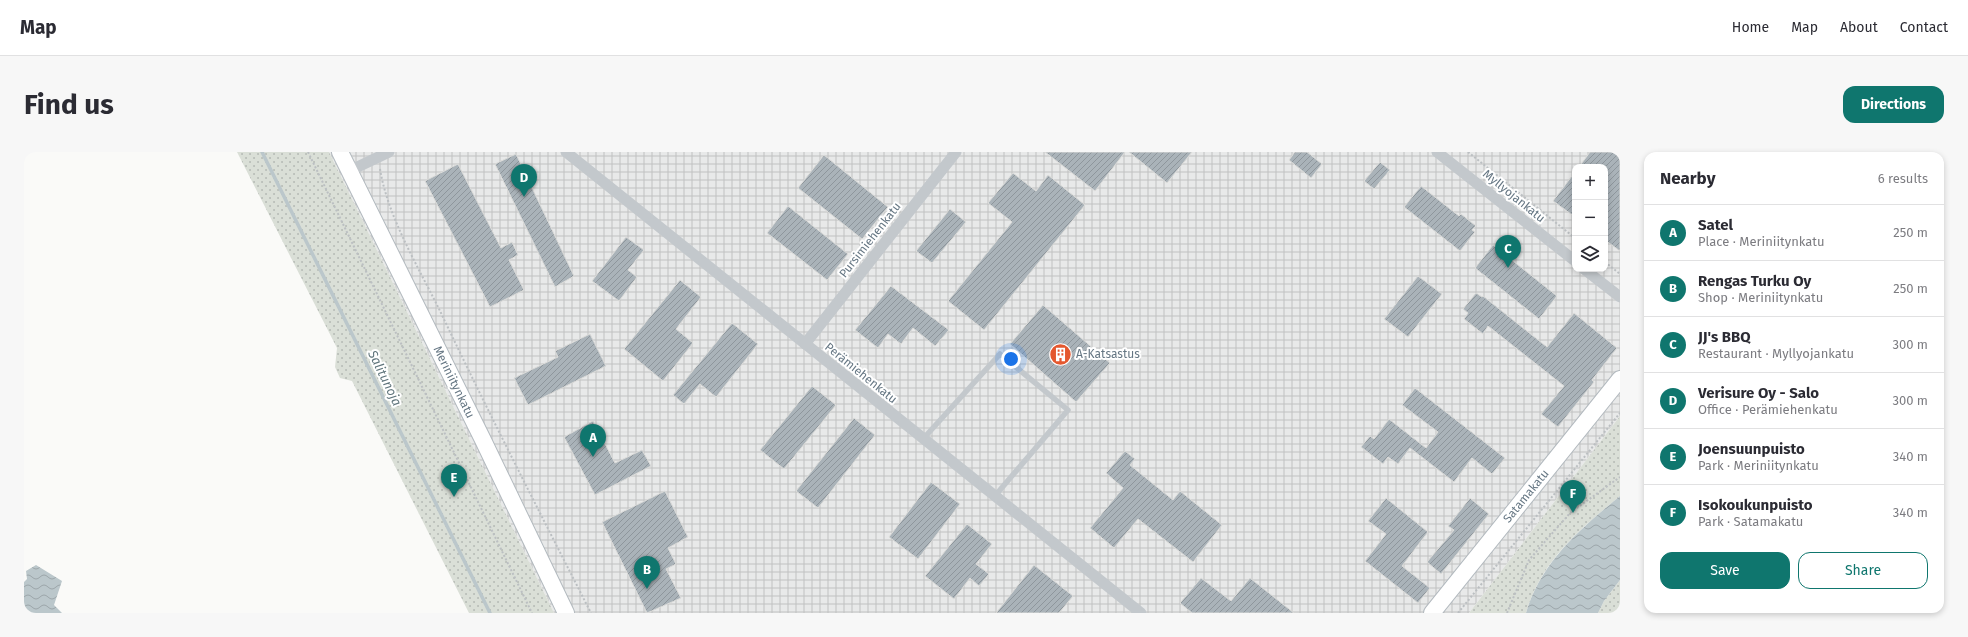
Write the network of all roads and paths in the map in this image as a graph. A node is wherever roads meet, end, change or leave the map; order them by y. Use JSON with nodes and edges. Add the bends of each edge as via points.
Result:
{"nodes":[{"id":1,"x":308,"y":152,"type":"edge"},
{"id":2,"x":340,"y":152,"type":"edge"},
{"id":3,"x":389,"y":152,"type":"edge"},
{"id":4,"x":566,"y":152,"type":"edge"},
{"id":5,"x":956,"y":152,"type":"edge"},
{"id":6,"x":1437,"y":152,"type":"edge"},
{"id":7,"x":1468,"y":152,"type":"edge"},
{"id":8,"x":378,"y":158,"type":"junction"},
{"id":9,"x":349,"y":171,"type":"junction"},
{"id":10,"x":1573,"y":236,"type":"edge"},
{"id":11,"x":1572,"y":259,"type":"edge"},
{"id":12,"x":1608,"y":264,"type":"edge"},
{"id":13,"x":1588,"y":272,"type":"edge"},
{"id":14,"x":1620,"y":274,"type":"edge"},
{"id":15,"x":1620,"y":297,"type":"edge"},
{"id":16,"x":805,"y":344,"type":"junction"},
{"id":17,"x":1620,"y":379,"type":"edge"},
{"id":18,"x":1620,"y":413,"type":"edge"},
{"id":19,"x":922,"y":439,"type":"junction"},
{"id":20,"x":1620,"y":477,"type":"edge"},
{"id":21,"x":994,"y":497,"type":"junction"},
{"id":22,"x":532,"y":613,"type":"edge"},
{"id":23,"x":566,"y":613,"type":"edge"},
{"id":24,"x":591,"y":613,"type":"edge"},
{"id":25,"x":1141,"y":613,"type":"edge"},
{"id":26,"x":1432,"y":613,"type":"edge"},
{"id":27,"x":1458,"y":613,"type":"edge"},
{"id":28,"x":1507,"y":613,"type":"edge"}],
"edges":[{"from":1,"to":22,"type":"path"},
{"from":2,"to":9,"type":"main road","name":"Meriniitynkatu"},
{"from":3,"to":8,"type":"street"},
{"from":4,"to":16,"type":"street","name":"Perämiehenkatu"},
{"from":5,"to":16,"type":"street","name":"Pursimiehenkatu"},
{"from":6,"to":11,"type":"street","name":"Myllyojankatu"},
{"from":7,"to":10,"type":"path"},
{"from":8,"to":9,"type":"street"},
{"from":8,"to":24,"type":"path","via":[[384,190],[400,229],[498,431]]},
{"from":9,"to":23,"type":"main road","name":"Meriniitynkatu"},
{"from":12,"to":14,"type":"path"},
{"from":13,"to":15,"type":"street"},
{"from":16,"to":19,"type":"street","name":"Perämiehenkatu"},
{"from":17,"to":26,"type":"main road","name":"Satamakatu"},
{"from":18,"to":27,"type":"path"},
{"from":19,"to":21,"type":"street","name":"Perämiehenkatu"},
{"from":19,"to":21,"type":"lane","via":[[1000,354],[1068,410]]},
{"from":20,"to":28,"type":"path","via":[[1570,513],[1529,560]]},
{"from":21,"to":25,"type":"street","name":"Perämiehenkatu"}]}
